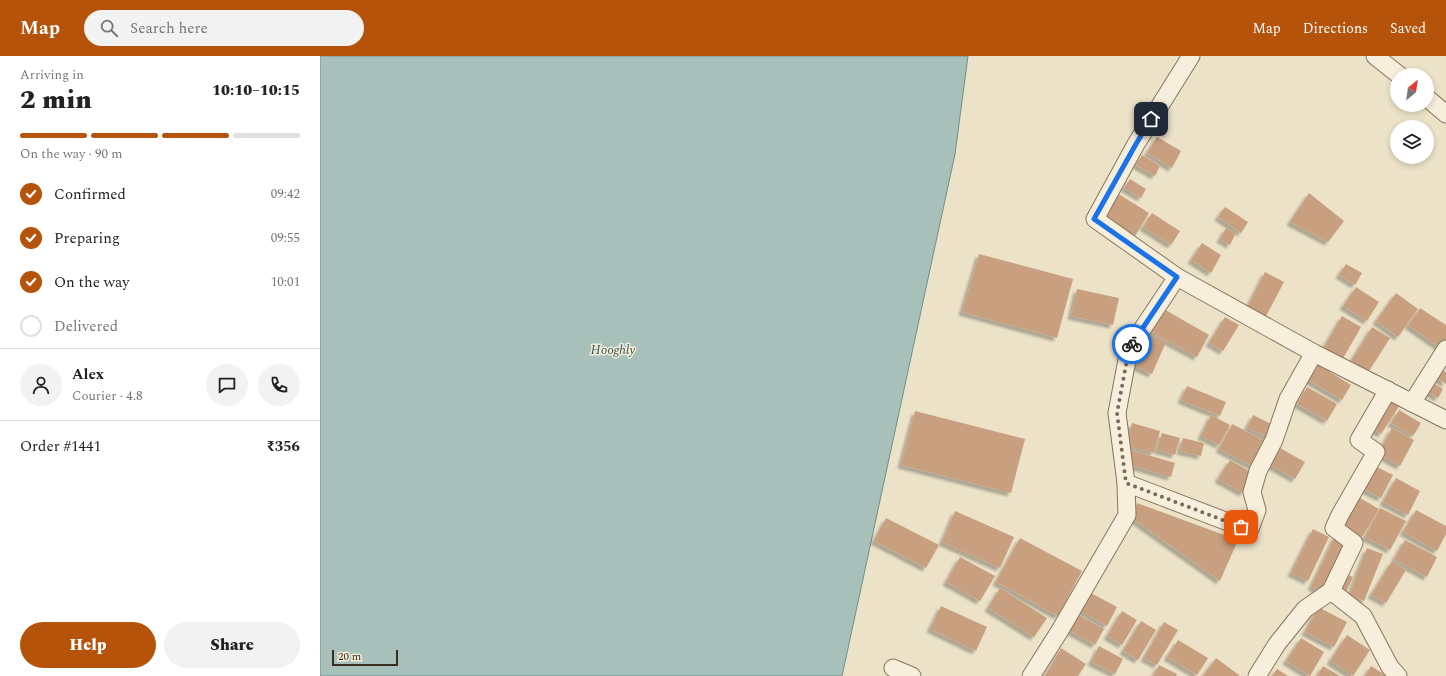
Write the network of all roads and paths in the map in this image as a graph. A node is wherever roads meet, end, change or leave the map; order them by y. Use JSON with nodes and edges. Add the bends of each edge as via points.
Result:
{"nodes":[{"id":1,"x":1191,"y":56,"type":"edge"},
{"id":2,"x":1375,"y":56,"type":"edge"},
{"id":3,"x":1390,"y":68,"type":"edge"},
{"id":4,"x":1177,"y":277,"type":"junction"},
{"id":5,"x":1446,"y":349,"type":"edge"},
{"id":6,"x":1314,"y":353,"type":"junction"},
{"id":7,"x":1388,"y":390,"type":"junction"},
{"id":8,"x":1412,"y":403,"type":"junction"},
{"id":9,"x":1446,"y":420,"type":"edge"},
{"id":10,"x":1126,"y":483,"type":"junction"},
{"id":11,"x":1331,"y":591,"type":"junction"},
{"id":12,"x":893,"y":668,"type":"dead end"},
{"id":13,"x":912,"y":676,"type":"edge"},
{"id":14,"x":1031,"y":676,"type":"edge"},
{"id":15,"x":1257,"y":676,"type":"edge"},
{"id":16,"x":1398,"y":676,"type":"edge"}],
"edges":[{"from":1,"to":4,"type":"street","via":[[1136,144],[1094,219]]},
{"from":2,"to":3,"type":"street"},
{"from":4,"to":6,"type":"street"},
{"from":4,"to":10,"type":"street","via":[[1129,349],[1117,413]]},
{"from":5,"to":8,"type":"street"},
{"from":6,"to":7,"type":"street"},
{"from":6,"to":10,"type":"street","via":[[1288,399],[1274,440],[1258,471],[1252,492],[1257,510],[1250,529]]},
{"from":7,"to":8,"type":"street"},
{"from":7,"to":11,"type":"street","via":[[1359,440],[1376,452],[1334,528],[1354,543]]},
{"from":8,"to":9,"type":"street"},
{"from":10,"to":14,"type":"street","via":[[1127,515]]},
{"from":11,"to":15,"type":"street","via":[[1305,608],[1277,644]]},
{"from":11,"to":16,"type":"street","via":[[1363,616],[1390,667]]},
{"from":12,"to":13,"type":"street"}]}
